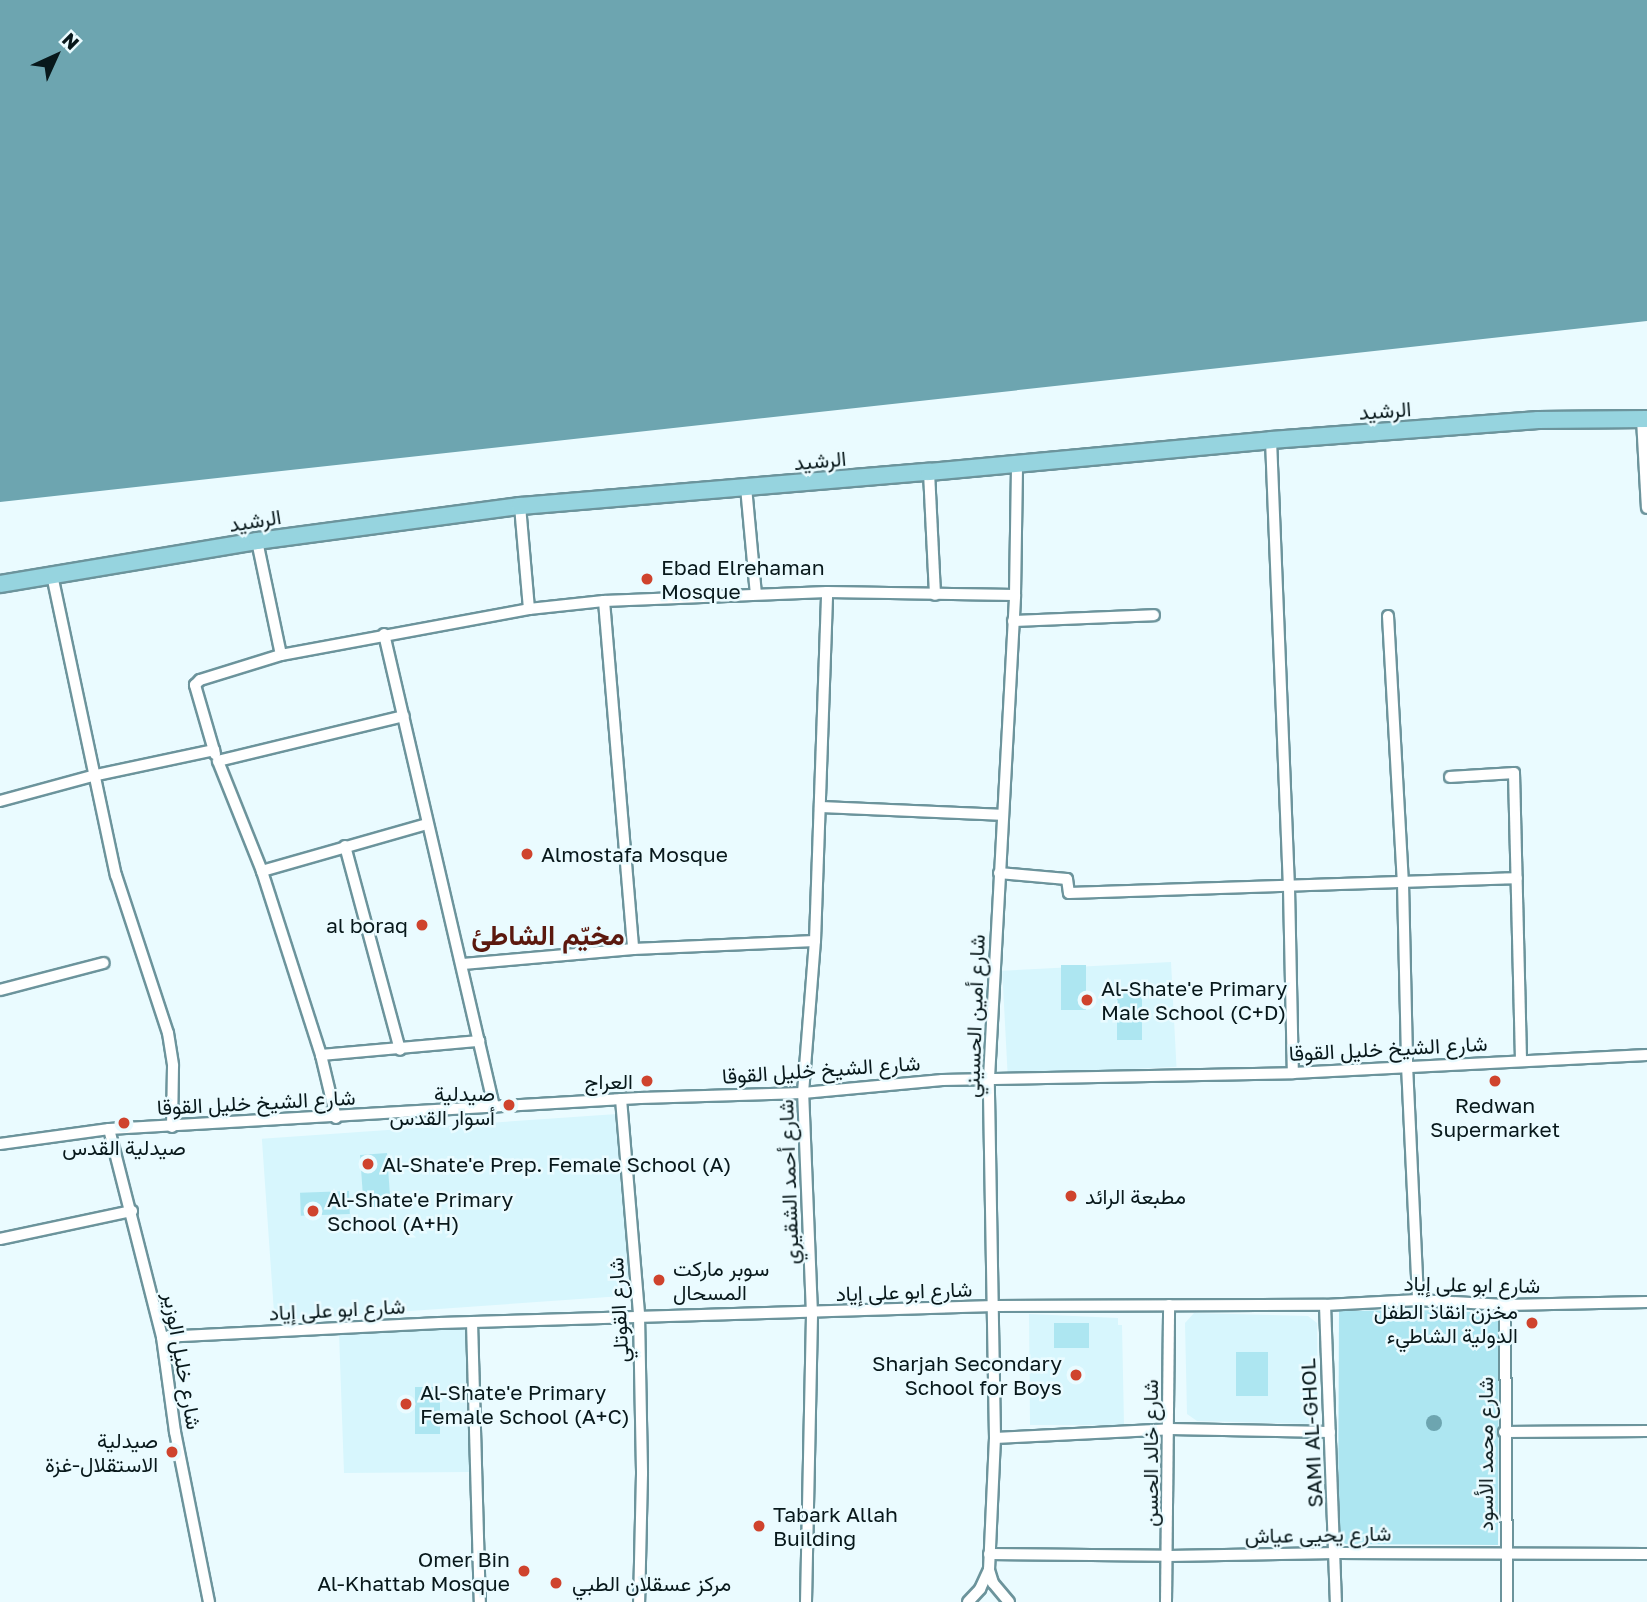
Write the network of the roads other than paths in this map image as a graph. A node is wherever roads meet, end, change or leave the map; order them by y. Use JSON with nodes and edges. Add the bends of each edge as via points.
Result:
{"nodes":[{"id":1,"x":1644,"y":419,"type":"edge"},
{"id":2,"x":1271,"y":440,"type":"junction"},
{"id":3,"x":1017,"y":464,"type":"junction"},
{"id":4,"x":929,"y":472,"type":"junction"},
{"id":5,"x":746,"y":487,"type":"junction"},
{"id":6,"x":520,"y":506,"type":"junction"},
{"id":7,"x":1647,"y":508,"type":"edge"},
{"id":8,"x":257,"y":541,"type":"junction"},
{"id":9,"x":52,"y":575,"type":"junction"},
{"id":10,"x":0,"y":584,"type":"edge"},
{"id":11,"x":827,"y":592,"type":"junction"},
{"id":12,"x":756,"y":594,"type":"junction"},
{"id":13,"x":935,"y":595,"type":"junction"},
{"id":14,"x":1015,"y":595,"type":"junction"},
{"id":15,"x":604,"y":601,"type":"junction"},
{"id":16,"x":529,"y":609,"type":"junction"},
{"id":17,"x":1154,"y":615,"type":"dead end"},
{"id":18,"x":1388,"y":616,"type":"dead end"},
{"id":19,"x":1013,"y":621,"type":"junction"},
{"id":20,"x":384,"y":634,"type":"junction"},
{"id":21,"x":281,"y":655,"type":"junction"},
{"id":22,"x":404,"y":716,"type":"junction"},
{"id":23,"x":214,"y":750,"type":"junction"},
{"id":24,"x":218,"y":761,"type":"junction"},
{"id":25,"x":92,"y":776,"type":"junction"},
{"id":26,"x":1450,"y":776,"type":"dead end"},
{"id":27,"x":0,"y":801,"type":"edge"},
{"id":28,"x":820,"y":807,"type":"junction"},
{"id":29,"x":1001,"y":815,"type":"junction"},
{"id":30,"x":427,"y":824,"type":"junction"},
{"id":31,"x":345,"y":846,"type":"junction"},
{"id":32,"x":262,"y":871,"type":"junction"},
{"id":33,"x":999,"y":873,"type":"junction"},
{"id":34,"x":1517,"y":878,"type":"junction"},
{"id":35,"x":1403,"y":883,"type":"junction"},
{"id":36,"x":1289,"y":888,"type":"junction"},
{"id":37,"x":815,"y":941,"type":"junction"},
{"id":38,"x":632,"y":949,"type":"junction"},
{"id":39,"x":104,"y":963,"type":"dead end"},
{"id":40,"x":463,"y":964,"type":"junction"},
{"id":41,"x":0,"y":990,"type":"edge"},
{"id":42,"x":479,"y":1041,"type":"junction"},
{"id":43,"x":400,"y":1050,"type":"junction"},
{"id":44,"x":321,"y":1055,"type":"junction"},
{"id":45,"x":1647,"y":1055,"type":"edge"},
{"id":46,"x":1521,"y":1060,"type":"junction"},
{"id":47,"x":1407,"y":1065,"type":"junction"},
{"id":48,"x":1293,"y":1073,"type":"junction"},
{"id":49,"x":989,"y":1078,"type":"junction"},
{"id":50,"x":803,"y":1093,"type":"junction"},
{"id":51,"x":621,"y":1100,"type":"junction"},
{"id":52,"x":494,"y":1106,"type":"junction"},
{"id":53,"x":335,"y":1118,"type":"junction"},
{"id":54,"x":172,"y":1127,"type":"junction"},
{"id":55,"x":109,"y":1129,"type":"junction"},
{"id":56,"x":0,"y":1144,"type":"edge"},
{"id":57,"x":132,"y":1211,"type":"junction"},
{"id":58,"x":0,"y":1240,"type":"edge"},
{"id":59,"x":1418,"y":1300,"type":"junction"},
{"id":60,"x":1647,"y":1302,"type":"edge"},
{"id":61,"x":1169,"y":1305,"type":"junction"},
{"id":62,"x":1325,"y":1305,"type":"junction"},
{"id":63,"x":1505,"y":1305,"type":"junction"},
{"id":64,"x":995,"y":1306,"type":"junction"},
{"id":65,"x":812,"y":1314,"type":"junction"},
{"id":66,"x":639,"y":1315,"type":"junction"},
{"id":67,"x":472,"y":1322,"type":"junction"},
{"id":68,"x":162,"y":1337,"type":"junction"},
{"id":69,"x":1170,"y":1429,"type":"junction"},
{"id":70,"x":1647,"y":1431,"type":"edge"},
{"id":71,"x":1331,"y":1432,"type":"junction"},
{"id":72,"x":1504,"y":1432,"type":"junction"},
{"id":73,"x":995,"y":1438,"type":"junction"},
{"id":74,"x":1336,"y":1552,"type":"junction"},
{"id":75,"x":1505,"y":1552,"type":"junction"},
{"id":76,"x":989,"y":1554,"type":"junction"},
{"id":77,"x":1647,"y":1554,"type":"edge"},
{"id":78,"x":1168,"y":1556,"type":"junction"},
{"id":79,"x":989,"y":1570,"type":"junction"},
{"id":80,"x":209,"y":1602,"type":"edge"},
{"id":81,"x":480,"y":1602,"type":"edge"},
{"id":82,"x":639,"y":1602,"type":"edge"},
{"id":83,"x":806,"y":1602,"type":"edge"},
{"id":84,"x":968,"y":1602,"type":"edge"},
{"id":85,"x":1009,"y":1602,"type":"edge"},
{"id":86,"x":1166,"y":1602,"type":"edge"},
{"id":87,"x":1336,"y":1602,"type":"edge"},
{"id":88,"x":1507,"y":1602,"type":"edge"}],
"edges":[{"from":1,"to":2,"type":"main road","name":"الرشيد","via":[[1538,420]]},
{"from":1,"to":7,"type":"street"},
{"from":2,"to":3,"type":"main road","name":"الرشيد"},
{"from":2,"to":36,"type":"street"},
{"from":3,"to":4,"type":"main road","name":"الرشيد"},
{"from":3,"to":14,"type":"street","name":"شارع أمين الحسيني"},
{"from":4,"to":5,"type":"main road","name":"الرشيد"},
{"from":4,"to":13,"type":"street"},
{"from":5,"to":6,"type":"main road","name":"الرشيد"},
{"from":5,"to":12,"type":"street"},
{"from":6,"to":8,"type":"main road","name":"الرشيد"},
{"from":6,"to":16,"type":"street"},
{"from":8,"to":9,"type":"main road","name":"الرشيد"},
{"from":8,"to":21,"type":"street"},
{"from":9,"to":10,"type":"main road","name":"الرشيد"},
{"from":9,"to":25,"type":"street"},
{"from":11,"to":12,"type":"street"},
{"from":11,"to":13,"type":"street"},
{"from":11,"to":28,"type":"street","name":"شارع أحمد الشقيري"},
{"from":12,"to":15,"type":"street"},
{"from":13,"to":14,"type":"street"},
{"from":14,"to":19,"type":"street","name":"شارع أمين الحسيني"},
{"from":15,"to":16,"type":"street"},
{"from":15,"to":38,"type":"street"},
{"from":16,"to":20,"type":"street"},
{"from":17,"to":19,"type":"street"},
{"from":18,"to":35,"type":"street"},
{"from":19,"to":29,"type":"street","name":"شارع أمين الحسيني"},
{"from":20,"to":21,"type":"street"},
{"from":20,"to":22,"type":"street"},
{"from":21,"to":23,"type":"street","via":[[195,685]]},
{"from":22,"to":24,"type":"street"},
{"from":22,"to":30,"type":"street"},
{"from":23,"to":24,"type":"street"},
{"from":23,"to":25,"type":"street"},
{"from":24,"to":32,"type":"street"},
{"from":25,"to":27,"type":"street"},
{"from":25,"to":54,"type":"street","via":[[116,875],[168,1033],[173,1066]]},
{"from":26,"to":34,"type":"street","via":[[1514,773]]},
{"from":28,"to":29,"type":"street"},
{"from":28,"to":37,"type":"street","name":"شارع أحمد الشقيري"},
{"from":29,"to":33,"type":"street","name":"شارع أمين الحسيني"},
{"from":30,"to":31,"type":"street"},
{"from":30,"to":40,"type":"street"},
{"from":31,"to":32,"type":"street"},
{"from":31,"to":43,"type":"street"},
{"from":32,"to":44,"type":"street"},
{"from":33,"to":36,"type":"street","via":[[1067,879],[1069,894]]},
{"from":33,"to":49,"type":"street","name":"شارع أمين الحسيني"},
{"from":34,"to":35,"type":"street"},
{"from":34,"to":46,"type":"street"},
{"from":35,"to":36,"type":"street"},
{"from":35,"to":47,"type":"street"},
{"from":36,"to":48,"type":"street"},
{"from":37,"to":38,"type":"street"},
{"from":37,"to":50,"type":"street","name":"شارع أحمد الشقيري"},
{"from":38,"to":40,"type":"street"},
{"from":39,"to":41,"type":"street"},
{"from":40,"to":42,"type":"street"},
{"from":42,"to":43,"type":"street"},
{"from":42,"to":52,"type":"street"},
{"from":43,"to":44,"type":"street"},
{"from":44,"to":53,"type":"street"},
{"from":45,"to":46,"type":"street","name":"شارع الشيخ خليل القوقا"},
{"from":46,"to":47,"type":"street","name":"شارع الشيخ خليل القوقا"},
{"from":47,"to":48,"type":"street","name":"شارع الشيخ خليل القوقا"},
{"from":47,"to":59,"type":"street"},
{"from":48,"to":49,"type":"street","name":"شارع الشيخ خليل القوقا"},
{"from":49,"to":50,"type":"street","name":"شارع الشيخ خليل القوقا"},
{"from":49,"to":64,"type":"street","name":"شارع أمين الحسيني"},
{"from":50,"to":51,"type":"street","name":"شارع الشيخ خليل القوقا"},
{"from":50,"to":65,"type":"street","name":"شارع أحمد الشقيري"},
{"from":51,"to":52,"type":"street","name":"شارع الشيخ خليل القوقا"},
{"from":51,"to":66,"type":"street","name":"شارع القوتلي"},
{"from":52,"to":53,"type":"street","name":"شارع الشيخ خليل القوقا"},
{"from":53,"to":54,"type":"street","name":"شارع الشيخ خليل القوقا"},
{"from":54,"to":55,"type":"street","name":"شارع الشيخ خليل القوقا"},
{"from":55,"to":56,"type":"street","name":"شارع الشيخ خليل القوقا"},
{"from":55,"to":57,"type":"street","name":"شارع خليل الوزير"},
{"from":57,"to":58,"type":"street"},
{"from":57,"to":68,"type":"street","name":"شارع خليل الوزير"},
{"from":59,"to":62,"type":"street","name":"شارع ابو على إياد"},
{"from":59,"to":63,"type":"street","name":"شارع ابو على إياد"},
{"from":60,"to":63,"type":"street","name":"شارع ابو على إياد"},
{"from":61,"to":62,"type":"street","name":"شارع ابو على إياد"},
{"from":61,"to":64,"type":"street","name":"شارع ابو على إياد"},
{"from":61,"to":69,"type":"street","name":"شارع خالد الحسن"},
{"from":62,"to":71,"type":"street","name":"SAMI AL-GHOL"},
{"from":63,"to":72,"type":"street","name":"شارع محمد الأسود"},
{"from":64,"to":65,"type":"street","name":"شارع ابو على إياد"},
{"from":64,"to":73,"type":"street","name":"شارع أمين الحسيني"},
{"from":65,"to":66,"type":"street","name":"شارع ابو على إياد"},
{"from":65,"to":83,"type":"street","name":"شارع أحمد الشقيري"},
{"from":66,"to":67,"type":"street","name":"شارع ابو على إياد"},
{"from":66,"to":82,"type":"street","name":"شارع القوتلي"},
{"from":67,"to":68,"type":"street","name":"شارع ابو على إياد"},
{"from":67,"to":81,"type":"street"},
{"from":68,"to":80,"type":"street","name":"شارع خليل الوزير","via":[[175,1432]]},
{"from":69,"to":71,"type":"street"},
{"from":69,"to":73,"type":"street"},
{"from":69,"to":78,"type":"street","name":"شارع خالد الحسن"},
{"from":70,"to":72,"type":"street"},
{"from":71,"to":74,"type":"street","name":"SAMI AL-GHOL"},
{"from":72,"to":75,"type":"street","name":"شارع محمد الأسود"},
{"from":73,"to":76,"type":"street","name":"شارع أمين الحسيني"},
{"from":74,"to":75,"type":"street","name":"شارع يحيى عياش"},
{"from":74,"to":78,"type":"street","name":"شارع يحيى عياش"},
{"from":74,"to":87,"type":"street","name":"SAMI AL-GHOL"},
{"from":75,"to":77,"type":"street","name":"شارع يحيى عياش"},
{"from":75,"to":88,"type":"street","name":"شارع محمد الأسود"},
{"from":76,"to":78,"type":"street","name":"شارع يحيى عياش"},
{"from":76,"to":79,"type":"street","name":"شارع أمين الحسيني"},
{"from":78,"to":86,"type":"street","name":"شارع خالد الحسن"},
{"from":79,"to":84,"type":"street"},
{"from":79,"to":85,"type":"street"}]}
